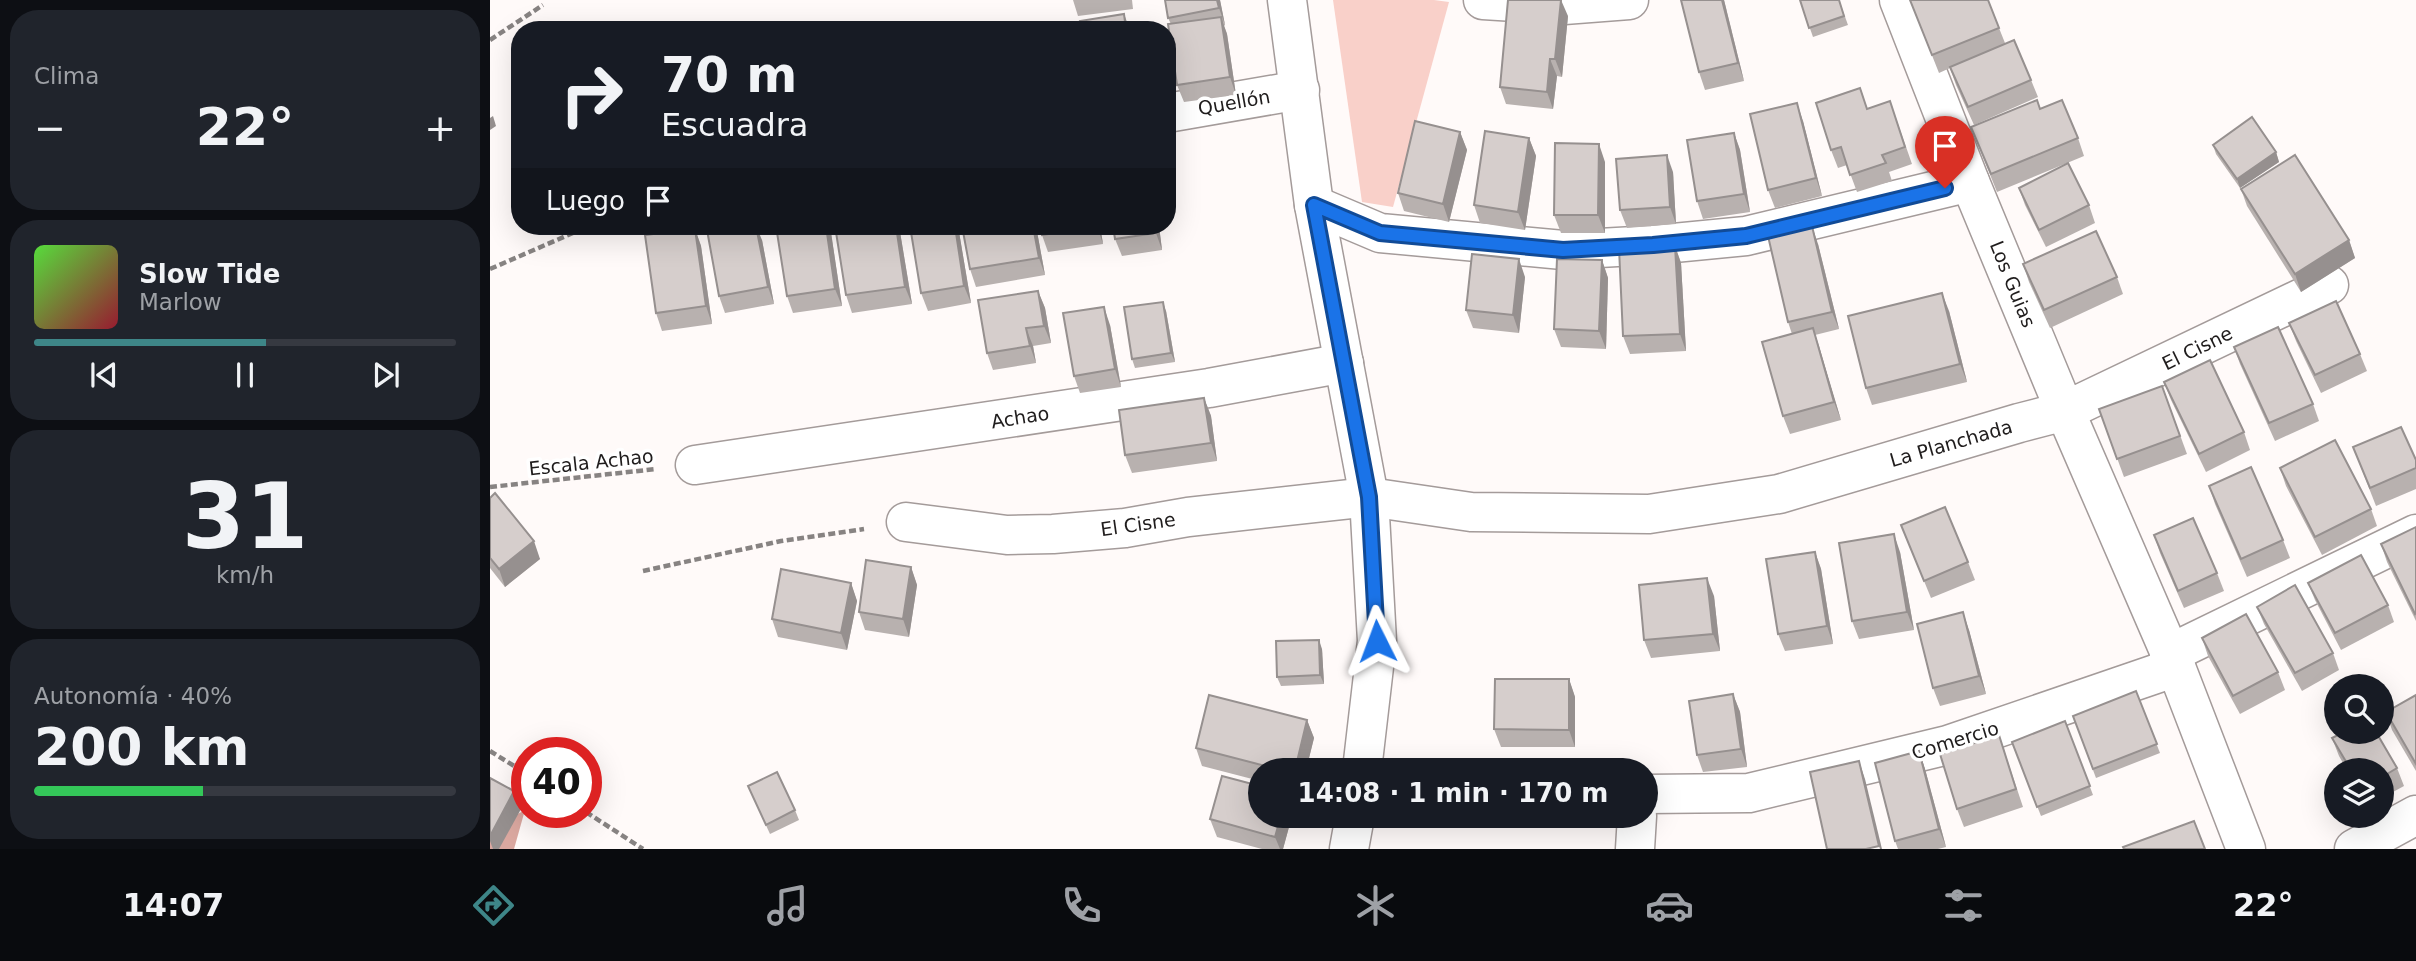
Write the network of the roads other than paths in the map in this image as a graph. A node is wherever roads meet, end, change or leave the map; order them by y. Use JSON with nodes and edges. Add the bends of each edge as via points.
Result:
{"nodes":[{"id":1,"x":1287,"y":0,"type":"edge"},
{"id":2,"x":1483,"y":0,"type":"edge"},
{"id":3,"x":1629,"y":0,"type":"edge"},
{"id":4,"x":1899,"y":0,"type":"edge"},
{"id":5,"x":1300,"y":90,"type":"junction"},
{"id":6,"x":1176,"y":111,"type":"edge"},
{"id":7,"x":1970,"y":182,"type":"junction"},
{"id":8,"x":1314,"y":205,"type":"junction"},
{"id":9,"x":2329,"y":285,"type":"dead end"},
{"id":10,"x":1344,"y":363,"type":"junction"},
{"id":11,"x":2065,"y":411,"type":"junction"},
{"id":12,"x":695,"y":465,"type":"road end"},
{"id":13,"x":1369,"y":497,"type":"junction"},
{"id":14,"x":906,"y":522,"type":"road end"},
{"id":15,"x":2416,"y":534,"type":"edge"},
{"id":16,"x":2172,"y":661,"type":"junction"},
{"id":17,"x":1371,"y":758,"type":"edge"},
{"id":18,"x":1658,"y":794,"type":"edge"},
{"id":19,"x":2416,"y":815,"type":"edge"},
{"id":20,"x":1352,"y":828,"type":"edge"},
{"id":21,"x":1636,"y":828,"type":"edge"},
{"id":22,"x":1349,"y":849,"type":"edge"},
{"id":23,"x":1635,"y":849,"type":"edge"},
{"id":24,"x":2246,"y":849,"type":"edge"},
{"id":25,"x":2354,"y":849,"type":"edge"}],
"edges":[{"from":1,"to":5,"type":"street"},
{"from":2,"to":3,"type":"street","via":[[1564,5]]},
{"from":4,"to":7,"type":"street","name":"Los Guias"},
{"from":5,"to":6,"type":"street","name":"Quellón"},
{"from":5,"to":8,"type":"street"},
{"from":7,"to":8,"type":"street","via":[[1746,236],[1563,250],[1380,233]]},
{"from":7,"to":11,"type":"street","name":"Los Guias"},
{"from":8,"to":10,"type":"street"},
{"from":9,"to":11,"type":"street","name":"El Cisne"},
{"from":10,"to":12,"type":"street","name":"Achao","via":[[1209,388]]},
{"from":10,"to":13,"type":"street"},
{"from":11,"to":13,"type":"street","name":"La Planchada","via":[[1779,494],[1649,514],[1471,512]]},
{"from":11,"to":16,"type":"street"},
{"from":13,"to":14,"type":"street","name":"El Cisne","via":[[1054,534],[1007,535]]},
{"from":13,"to":17,"type":"street","via":[[1377,641]]},
{"from":15,"to":16,"type":"street","name":"Comercio"},
{"from":16,"to":18,"type":"street","name":"Comercio","via":[[1948,745],[1749,793]]},
{"from":16,"to":24,"type":"street"},
{"from":19,"to":25,"type":"street"},
{"from":20,"to":22,"type":"street"},
{"from":21,"to":23,"type":"street"}]}
